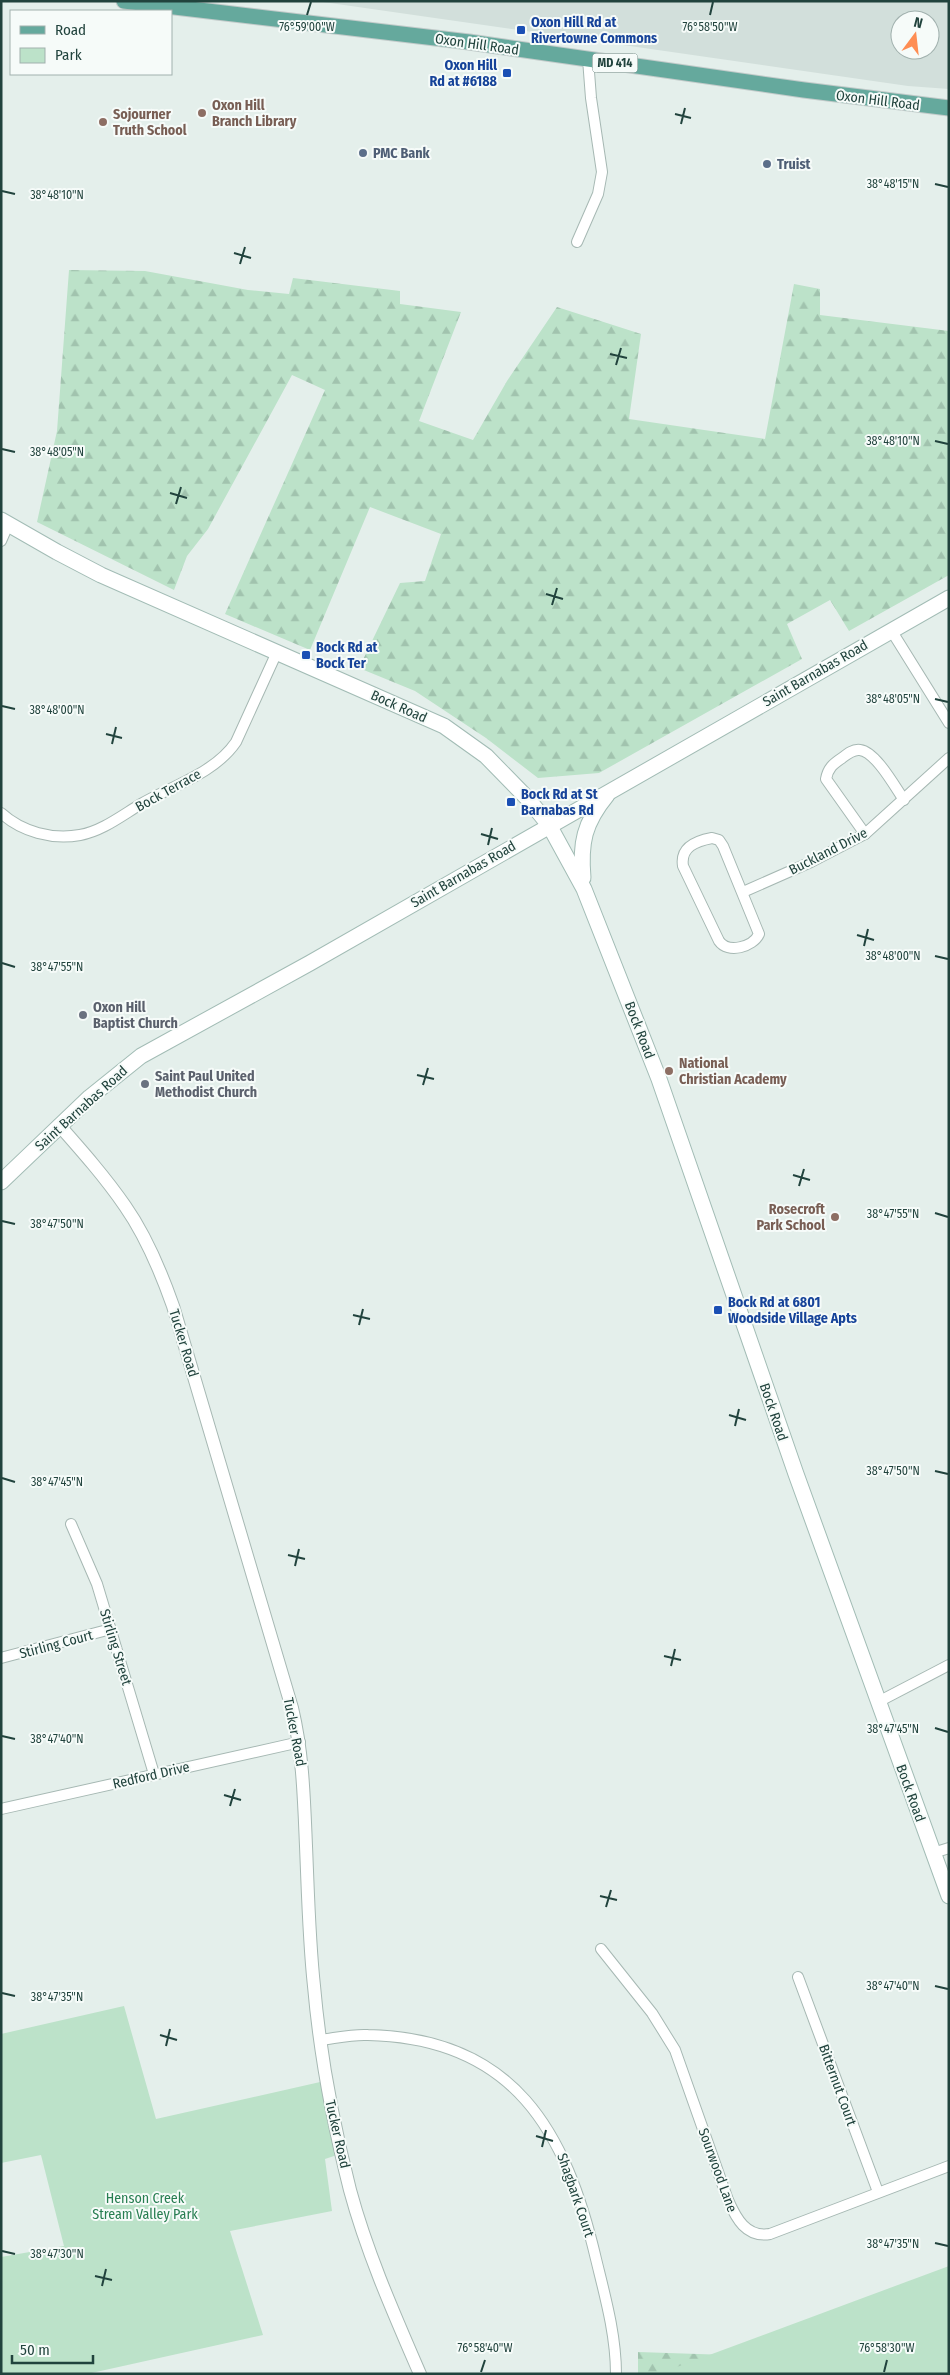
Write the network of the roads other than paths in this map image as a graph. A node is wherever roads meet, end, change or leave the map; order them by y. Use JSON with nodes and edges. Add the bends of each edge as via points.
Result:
{"nodes":[{"id":1,"x":124,"y":1,"type":"edge"},
{"id":2,"x":588,"y":59,"type":"junction"},
{"id":3,"x":949,"y":108,"type":"edge"},
{"id":4,"x":577,"y":242,"type":"dead end"},
{"id":5,"x":4,"y":522,"type":"edge"},
{"id":6,"x":1,"y":541,"type":"edge"},
{"id":7,"x":949,"y":598,"type":"edge"},
{"id":8,"x":891,"y":630,"type":"junction"},
{"id":9,"x":277,"y":652,"type":"junction"},
{"id":10,"x":949,"y":723,"type":"edge"},
{"id":11,"x":949,"y":758,"type":"edge"},
{"id":12,"x":612,"y":789,"type":"junction"},
{"id":13,"x":904,"y":800,"type":"junction"},
{"id":14,"x":1,"y":813,"type":"edge"},
{"id":15,"x":549,"y":825,"type":"junction"},
{"id":16,"x":865,"y":834,"type":"junction"},
{"id":17,"x":584,"y":889,"type":"junction"},
{"id":18,"x":743,"y":892,"type":"junction"},
{"id":19,"x":59,"y":1125,"type":"junction"},
{"id":20,"x":1,"y":1182,"type":"edge"},
{"id":21,"x":71,"y":1524,"type":"dead end"},
{"id":22,"x":111,"y":1629,"type":"junction"},
{"id":23,"x":1,"y":1658,"type":"edge"},
{"id":24,"x":949,"y":1665,"type":"edge"},
{"id":25,"x":878,"y":1702,"type":"junction"},
{"id":26,"x":300,"y":1742,"type":"junction"},
{"id":27,"x":154,"y":1774,"type":"junction"},
{"id":28,"x":1,"y":1809,"type":"edge"},
{"id":29,"x":949,"y":1848,"type":"edge"},
{"id":30,"x":933,"y":1853,"type":"junction"},
{"id":31,"x":949,"y":1896,"type":"edge"},
{"id":32,"x":601,"y":1949,"type":"dead end"},
{"id":33,"x":798,"y":1977,"type":"dead end"},
{"id":34,"x":320,"y":2040,"type":"junction"},
{"id":35,"x":949,"y":2166,"type":"edge"},
{"id":36,"x":878,"y":2192,"type":"junction"},
{"id":37,"x":420,"y":2374,"type":"edge"},
{"id":38,"x":616,"y":2374,"type":"edge"}],
"edges":[{"from":1,"to":2,"type":"main road","name":"Oxon Hill Road","number":"MD 414"},
{"from":2,"to":3,"type":"main road","name":"Oxon Hill Road","number":"MD 414"},
{"from":2,"to":4,"type":"street","via":[[602,172],[598,194]]},
{"from":5,"to":6,"type":"street"},
{"from":5,"to":9,"type":"main road","name":"Bock Road","via":[[101,575]]},
{"from":7,"to":8,"type":"main road","name":"Saint Barnabas Road"},
{"from":8,"to":10,"type":"street"},
{"from":8,"to":12,"type":"main road","name":"Saint Barnabas Road"},
{"from":9,"to":14,"type":"street","name":"Bock Terrace","via":[[236,742],[226,755],[203,770],[102,828],[80,835],[37,833],[16,825]]},
{"from":9,"to":15,"type":"main road","name":"Bock Road","via":[[454,732],[503,771]]},
{"from":11,"to":13,"type":"street","name":"Buckland Drive"},
{"from":12,"to":15,"type":"main road","name":"Saint Barnabas Road"},
{"from":12,"to":17,"type":"main road","via":[[586,828],[581,856]]},
{"from":13,"to":16,"type":"street","name":"Buckland Drive"},
{"from":13,"to":16,"type":"street","via":[[868,753],[852,751],[830,766],[826,779]]},
{"from":15,"to":17,"type":"main road","name":"Bock Road"},
{"from":15,"to":19,"type":"main road","name":"Saint Barnabas Road","via":[[141,1056]]},
{"from":16,"to":18,"type":"street","name":"Buckland Drive"},
{"from":17,"to":25,"type":"main road","name":"Bock Road","via":[[659,1079]]},
{"from":18,"to":18,"type":"street","via":[[759,934],[757,939],[730,950],[719,942],[683,866],[685,851],[692,844],[706,839],[719,840]]},
{"from":19,"to":20,"type":"main road","name":"Saint Barnabas Road"},
{"from":19,"to":26,"type":"street","name":"Tucker Road","via":[[125,1205],[164,1282],[269,1628]]},
{"from":21,"to":22,"type":"street","name":"Stirling Street","via":[[94,1576]]},
{"from":22,"to":23,"type":"street","name":"Stirling Court"},
{"from":22,"to":27,"type":"street","name":"Stirling Street"},
{"from":24,"to":25,"type":"street"},
{"from":25,"to":30,"type":"main road","name":"Bock Road"},
{"from":26,"to":27,"type":"street","name":"Redford Drive"},
{"from":26,"to":34,"type":"street","name":"Tucker Road","via":[[311,1955]]},
{"from":27,"to":28,"type":"street","name":"Redford Drive"},
{"from":29,"to":30,"type":"street"},
{"from":30,"to":31,"type":"main road","name":"Bock Road"},
{"from":32,"to":36,"type":"street","name":"Sourwood Lane","via":[[652,2013],[675,2050],[728,2200],[737,2220],[745,2228],[762,2235],[770,2234]]},
{"from":33,"to":36,"type":"street","name":"Bitternut Court"},
{"from":34,"to":37,"type":"street","name":"Tucker Road","via":[[350,2191],[381,2282]]},
{"from":34,"to":38,"type":"street","name":"Shagbark Court","via":[[367,2034],[403,2037],[449,2048],[492,2068],[532,2105],[562,2153],[587,2220],[616,2354]]},
{"from":35,"to":36,"type":"street","name":"Sourwood Lane"}]}
